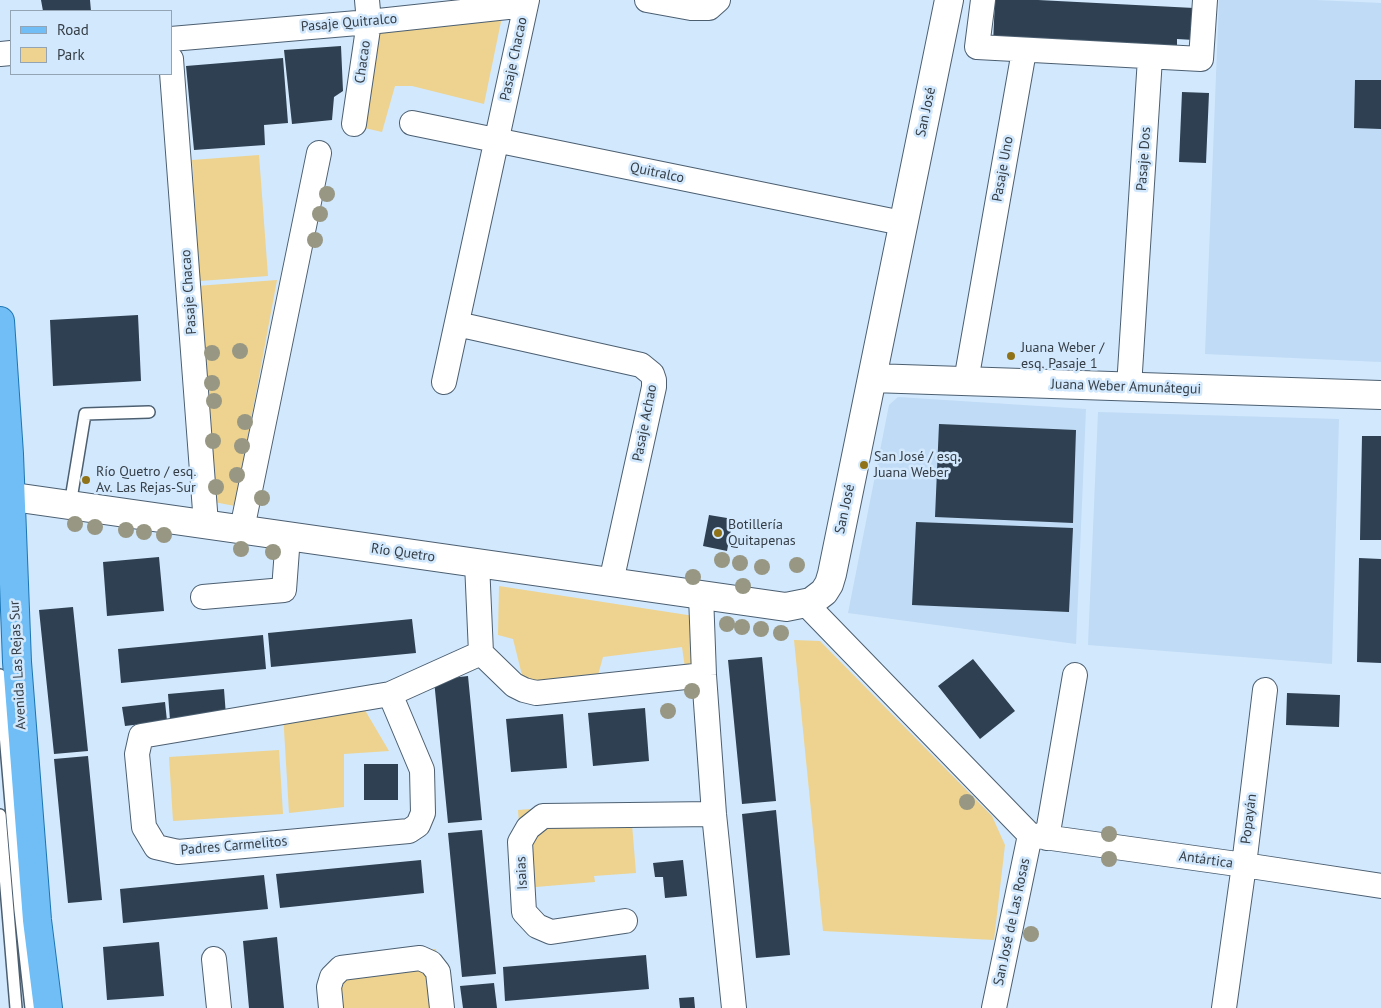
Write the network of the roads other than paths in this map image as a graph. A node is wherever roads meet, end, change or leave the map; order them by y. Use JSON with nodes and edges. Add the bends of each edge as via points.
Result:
{"nodes":[{"id":1,"x":647,"y":0,"type":"edge"},
{"id":2,"x":718,"y":0,"type":"edge"},
{"id":3,"x":949,"y":0,"type":"edge"},
{"id":4,"x":983,"y":0,"type":"edge"},
{"id":5,"x":1205,"y":0,"type":"edge"},
{"id":6,"x":527,"y":2,"type":"edge"},
{"id":7,"x":368,"y":11,"type":"edge"},
{"id":8,"x":172,"y":39,"type":"edge"},
{"id":9,"x":1024,"y":51,"type":"junction"},
{"id":10,"x":1150,"y":58,"type":"junction"},
{"id":11,"x":172,"y":72,"type":"edge"},
{"id":12,"x":412,"y":123,"type":"dead end"},
{"id":13,"x":354,"y":124,"type":"dead end"},
{"id":14,"x":497,"y":140,"type":"junction"},
{"id":15,"x":319,"y":153,"type":"dead end"},
{"id":16,"x":902,"y":223,"type":"junction"},
{"id":17,"x":0,"y":321,"type":"edge"},
{"id":18,"x":457,"y":324,"type":"junction"},
{"id":19,"x":872,"y":378,"type":"junction"},
{"id":20,"x":966,"y":381,"type":"junction"},
{"id":21,"x":444,"y":382,"type":"dead end"},
{"id":22,"x":1130,"y":387,"type":"junction"},
{"id":23,"x":1381,"y":395,"type":"edge"},
{"id":24,"x":148,"y":412,"type":"dead end"},
{"id":25,"x":5,"y":496,"type":"edge"},
{"id":26,"x":70,"y":505,"type":"junction"},
{"id":27,"x":206,"y":524,"type":"junction"},
{"id":28,"x":242,"y":529,"type":"junction"},
{"id":29,"x":288,"y":536,"type":"junction"},
{"id":30,"x":477,"y":563,"type":"junction"},
{"id":31,"x":611,"y":582,"type":"junction"},
{"id":32,"x":701,"y":595,"type":"junction"},
{"id":33,"x":203,"y":597,"type":"dead end"},
{"id":34,"x":806,"y":604,"type":"junction"},
{"id":35,"x":481,"y":653,"type":"junction"},
{"id":36,"x":0,"y":675,"type":"edge"},
{"id":37,"x":704,"y":675,"type":"junction"},
{"id":38,"x":1075,"y":675,"type":"dead end"},
{"id":39,"x":1264,"y":690,"type":"dead end"},
{"id":40,"x":390,"y":694,"type":"junction"},
{"id":41,"x":714,"y":814,"type":"junction"},
{"id":42,"x":0,"y":815,"type":"edge"},
{"id":43,"x":1038,"y":836,"type":"junction"},
{"id":44,"x":1244,"y":865,"type":"junction"},
{"id":45,"x":1381,"y":886,"type":"edge"},
{"id":46,"x":625,"y":921,"type":"dead end"},
{"id":47,"x":214,"y":959,"type":"dead end"},
{"id":48,"x":16,"y":1008,"type":"edge"},
{"id":49,"x":31,"y":1008,"type":"edge"},
{"id":50,"x":48,"y":1008,"type":"edge"},
{"id":51,"x":219,"y":1008,"type":"edge"},
{"id":52,"x":331,"y":1008,"type":"edge"},
{"id":53,"x":442,"y":1008,"type":"edge"},
{"id":54,"x":734,"y":1008,"type":"edge"},
{"id":55,"x":994,"y":1008,"type":"edge"},
{"id":56,"x":1224,"y":1008,"type":"edge"}],
"edges":[{"from":1,"to":2,"type":"street","via":[[691,8],[709,8]]},
{"from":3,"to":16,"type":"street","name":"San José"},
{"from":4,"to":9,"type":"street","via":[[977,47]]},
{"from":5,"to":10,"type":"street","via":[[1201,59]]},
{"from":6,"to":7,"type":"street","name":"Pasaje Quitralco"},
{"from":6,"to":14,"type":"street","name":"Pasaje Chacao"},
{"from":7,"to":8,"type":"street","name":"Pasaje Quitralco"},
{"from":7,"to":13,"type":"street","name":"Chacao"},
{"from":9,"to":10,"type":"street"},
{"from":9,"to":20,"type":"street","name":"Pasaje Uno"},
{"from":10,"to":22,"type":"street","name":"Pasaje Dos"},
{"from":11,"to":27,"type":"street","name":"Pasaje Chacao"},
{"from":12,"to":14,"type":"street","name":"Quitralco"},
{"from":14,"to":16,"type":"street","name":"Quitralco"},
{"from":14,"to":18,"type":"street","name":"Pasaje Chacao"},
{"from":15,"to":28,"type":"street"},
{"from":16,"to":19,"type":"street","name":"San José"},
{"from":17,"to":25,"type":"main road","name":"Avenida Las Rejas Sur","via":[[9,454]]},
{"from":18,"to":21,"type":"street","name":"Pasaje Chacao"},
{"from":18,"to":31,"type":"street","name":"Pasaje Achao","via":[[641,365],[652,374],[654,387]]},
{"from":19,"to":20,"type":"street","name":"Juana Weber Amunátegui"},
{"from":19,"to":34,"type":"street","name":"San José","via":[[829,584],[816,599]]},
{"from":20,"to":22,"type":"street","name":"Juana Weber Amunátegui"},
{"from":22,"to":23,"type":"street","name":"Juana Weber Amunátegui"},
{"from":24,"to":26,"type":"lane","via":[[85,414]]},
{"from":25,"to":26,"type":"street","name":"Río Quetro"},
{"from":25,"to":50,"type":"main road","name":"Avenida Las Rejas Sur","via":[[37,920]]},
{"from":26,"to":27,"type":"street","name":"Río Quetro"},
{"from":27,"to":28,"type":"street","name":"Río Quetro"},
{"from":28,"to":29,"type":"street","name":"Río Quetro"},
{"from":29,"to":30,"type":"street","name":"Río Quetro"},
{"from":29,"to":33,"type":"street","via":[[284,590]]},
{"from":30,"to":31,"type":"street","name":"Río Quetro"},
{"from":30,"to":35,"type":"street"},
{"from":31,"to":32,"type":"street","name":"Río Quetro"},
{"from":32,"to":34,"type":"street","name":"Río Quetro","via":[[786,607]]},
{"from":32,"to":37,"type":"street"},
{"from":34,"to":43,"type":"street"},
{"from":35,"to":37,"type":"street","via":[[514,685],[536,693]]},
{"from":35,"to":40,"type":"street","name":"Padres Carmelitos"},
{"from":36,"to":49,"type":"lane"},
{"from":37,"to":41,"type":"street"},
{"from":38,"to":43,"type":"street","name":"San José de Las Rosas"},
{"from":39,"to":44,"type":"street","name":"Popayán"},
{"from":40,"to":40,"type":"street","name":"Padres Carmelitos","via":[[141,736],[137,754],[144,827],[156,847],[178,852],[409,831],[418,825],[423,814],[422,770]]},
{"from":41,"to":46,"type":"street","name":"Isaias","via":[[543,816],[528,828],[520,842],[524,912],[537,926],[551,932]]},
{"from":41,"to":54,"type":"street"},
{"from":42,"to":48,"type":"lane"},
{"from":43,"to":44,"type":"street","name":"Antártica"},
{"from":43,"to":55,"type":"street","name":"San José de Las Rosas"},
{"from":44,"to":45,"type":"street","name":"Antártica"},
{"from":44,"to":56,"type":"street","name":"Popayán"},
{"from":47,"to":51,"type":"street"},
{"from":52,"to":53,"type":"street","via":[[329,987],[332,977],[341,968],[420,958],[431,963],[438,972]]}]}
